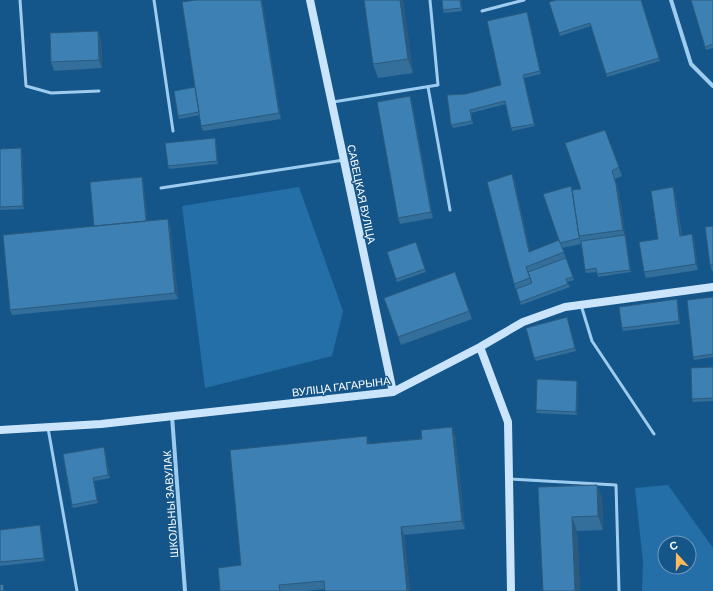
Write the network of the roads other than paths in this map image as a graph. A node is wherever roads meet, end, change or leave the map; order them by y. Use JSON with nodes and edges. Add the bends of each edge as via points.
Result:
{"nodes":[{"id":1,"x":20,"y":0,"type":"edge"},
{"id":2,"x":154,"y":0,"type":"edge"},
{"id":3,"x":310,"y":0,"type":"edge"},
{"id":4,"x":430,"y":0,"type":"edge"},
{"id":5,"x":524,"y":0,"type":"edge"},
{"id":6,"x":671,"y":0,"type":"edge"},
{"id":7,"x":482,"y":10,"type":"dead end"},
{"id":8,"x":713,"y":86,"type":"edge"},
{"id":9,"x":428,"y":87,"type":"junction"},
{"id":10,"x":99,"y":91,"type":"dead end"},
{"id":11,"x":331,"y":102,"type":"junction"},
{"id":12,"x":172,"y":131,"type":"dead end"},
{"id":13,"x":344,"y":160,"type":"junction"},
{"id":14,"x":161,"y":188,"type":"dead end"},
{"id":15,"x":450,"y":210,"type":"dead end"},
{"id":16,"x":713,"y":287,"type":"edge"},
{"id":17,"x":581,"y":305,"type":"junction"},
{"id":18,"x":480,"y":347,"type":"junction"},
{"id":19,"x":393,"y":392,"type":"junction"},
{"id":20,"x":172,"y":416,"type":"junction"},
{"id":21,"x":48,"y":428,"type":"junction"},
{"id":22,"x":0,"y":430,"type":"edge"},
{"id":23,"x":654,"y":434,"type":"dead end"},
{"id":24,"x":509,"y":479,"type":"junction"},
{"id":25,"x":77,"y":591,"type":"edge"},
{"id":26,"x":185,"y":591,"type":"edge"},
{"id":27,"x":511,"y":591,"type":"edge"},
{"id":28,"x":619,"y":591,"type":"edge"}],
"edges":[{"from":1,"to":10,"type":"lane","via":[[26,86],[51,93]]},
{"from":2,"to":12,"type":"lane"},
{"from":3,"to":11,"type":"street","name":"САВЕЦКАЯ ВУЛІЦА"},
{"from":4,"to":9,"type":"lane","via":[[438,85]]},
{"from":5,"to":7,"type":"lane"},
{"from":6,"to":8,"type":"street","via":[[691,64]]},
{"from":9,"to":11,"type":"lane"},
{"from":9,"to":15,"type":"lane"},
{"from":11,"to":13,"type":"street","name":"САВЕЦКАЯ ВУЛІЦА"},
{"from":13,"to":14,"type":"lane"},
{"from":13,"to":19,"type":"street","name":"САВЕЦКАЯ ВУЛІЦА"},
{"from":16,"to":17,"type":"street","name":"ВУЛІЦА ГАГАРЫНА"},
{"from":17,"to":18,"type":"street","name":"ВУЛІЦА ГАГАРЫНА","via":[[565,307],[523,322]]},
{"from":17,"to":23,"type":"lane","via":[[592,341]]},
{"from":18,"to":19,"type":"street","name":"ВУЛІЦА ГАГАРЫНА"},
{"from":18,"to":24,"type":"street","via":[[508,422]]},
{"from":19,"to":20,"type":"street","name":"ВУЛІЦА ГАГАРЫНА"},
{"from":20,"to":21,"type":"street","name":"ВУЛІЦА ГАГАРЫНА"},
{"from":20,"to":26,"type":"street","name":"ШКОЛЬНЫ ЗАВУЛАК"},
{"from":21,"to":22,"type":"street","name":"ВУЛІЦА ГАГАРЫНА"},
{"from":21,"to":25,"type":"lane"},
{"from":24,"to":27,"type":"street"},
{"from":24,"to":28,"type":"lane","via":[[616,485]]}]}
